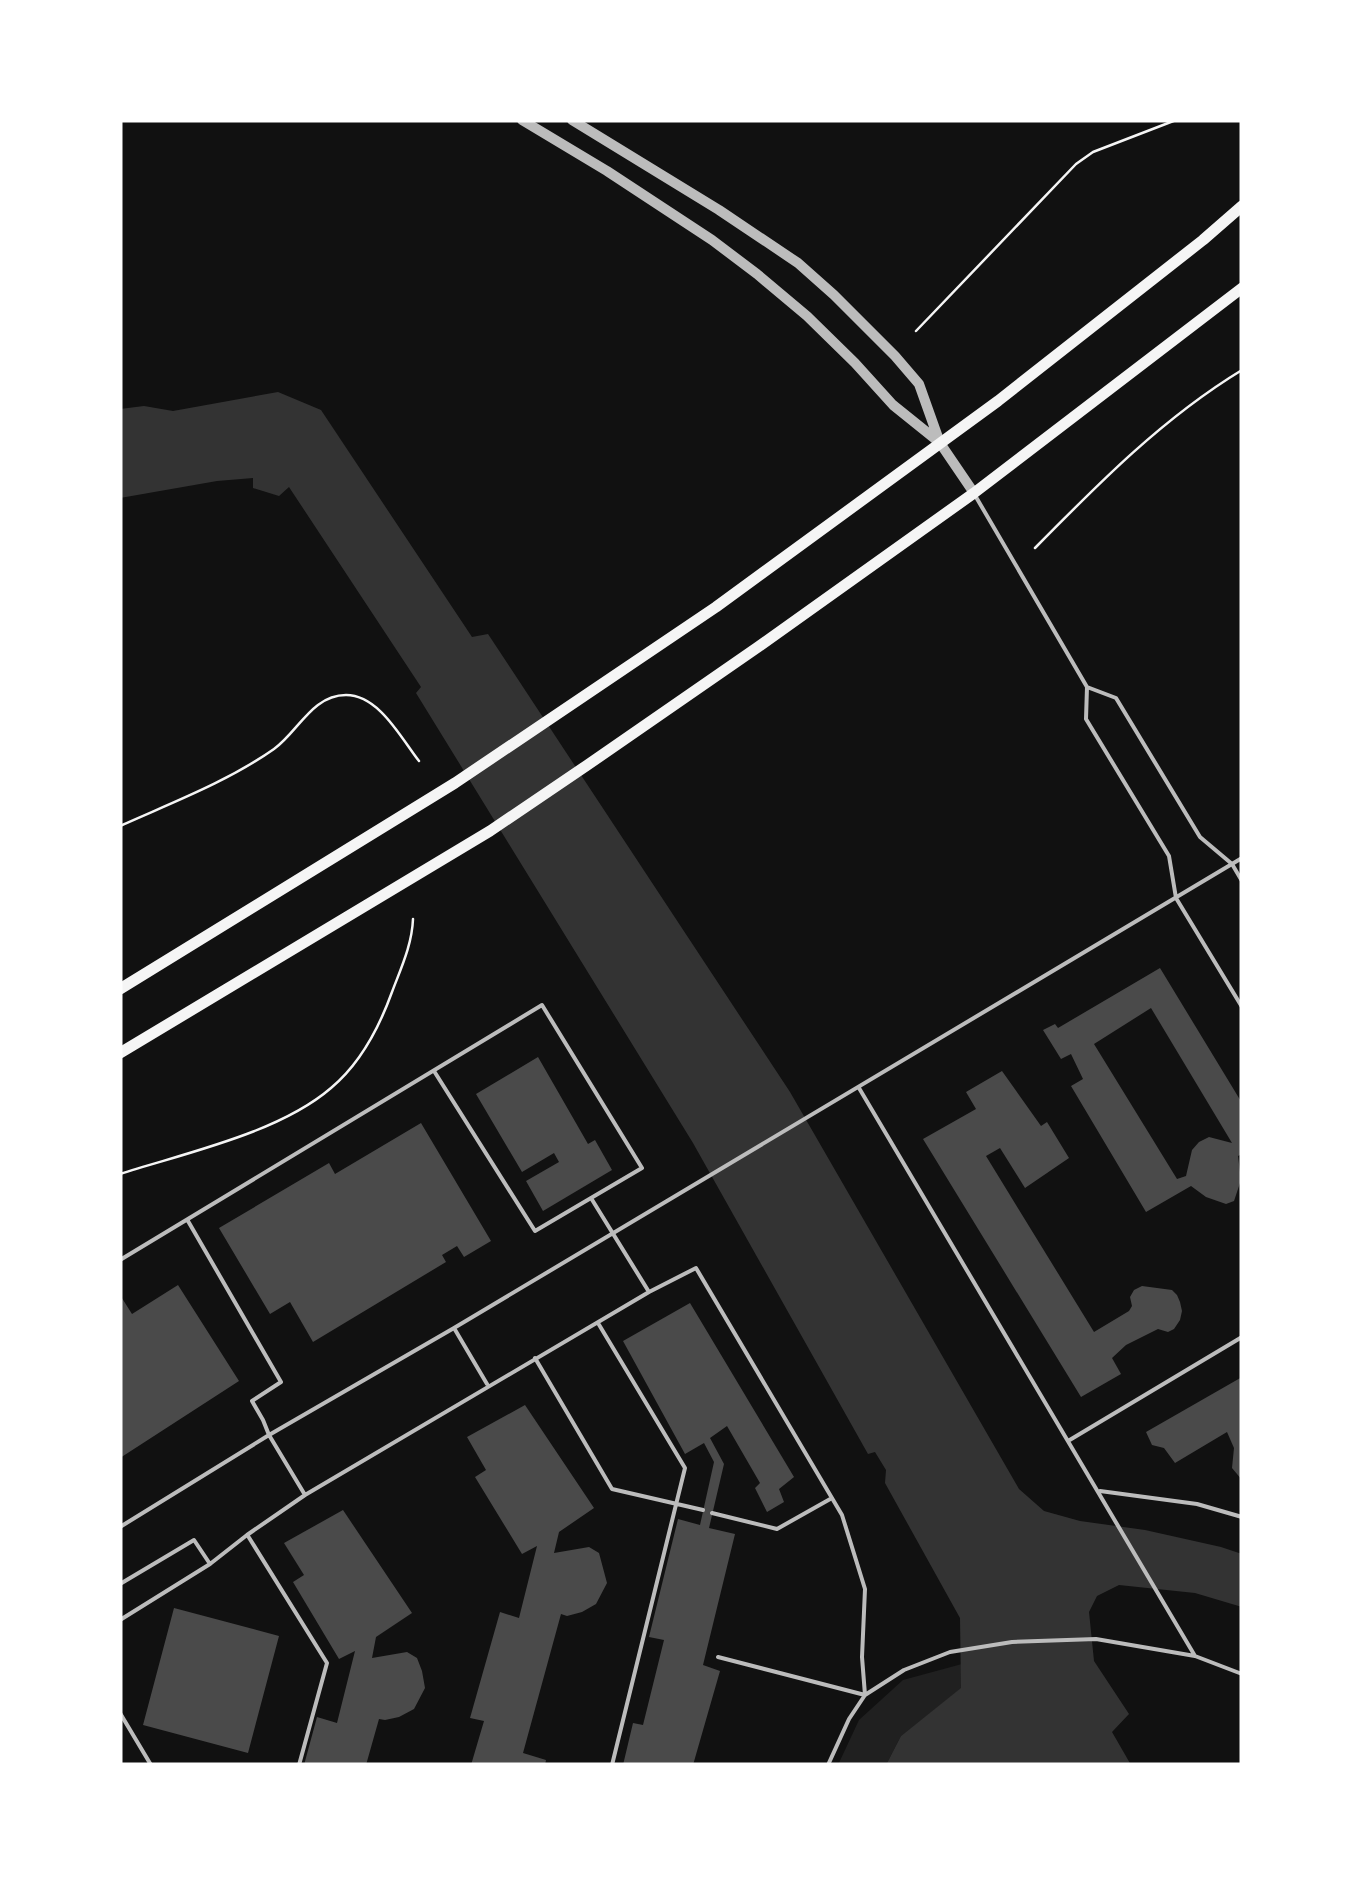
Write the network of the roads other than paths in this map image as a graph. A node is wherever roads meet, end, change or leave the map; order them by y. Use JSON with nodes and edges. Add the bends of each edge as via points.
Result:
{"nodes":[{"id":1,"x":522,"y":120,"type":"edge"},
{"id":2,"x":572,"y":120,"type":"edge"},
{"id":3,"x":1242,"y":206,"type":"edge"},
{"id":4,"x":1242,"y":288,"type":"edge"},
{"id":5,"x":940,"y":442,"type":"junction"},
{"id":6,"x":974,"y":493,"type":"junction"},
{"id":7,"x":1087,"y":687,"type":"junction"},
{"id":8,"x":1242,"y":858,"type":"edge"},
{"id":9,"x":1232,"y":864,"type":"junction"},
{"id":10,"x":1242,"y":881,"type":"edge"},
{"id":11,"x":1176,"y":898,"type":"junction"},
{"id":12,"x":120,"y":988,"type":"edge"},
{"id":13,"x":1242,"y":1007,"type":"edge"},
{"id":14,"x":120,"y":1053,"type":"edge"},
{"id":15,"x":434,"y":1071,"type":"junction"},
{"id":16,"x":858,"y":1087,"type":"junction"},
{"id":17,"x":591,"y":1198,"type":"junction"},
{"id":18,"x":187,"y":1220,"type":"junction"},
{"id":19,"x":611,"y":1233,"type":"junction"},
{"id":20,"x":120,"y":1260,"type":"edge"},
{"id":21,"x":649,"y":1292,"type":"junction"},
{"id":22,"x":598,"y":1322,"type":"junction"},
{"id":23,"x":454,"y":1328,"type":"junction"},
{"id":24,"x":1242,"y":1337,"type":"edge"},
{"id":25,"x":535,"y":1358,"type":"junction"},
{"id":26,"x":488,"y":1386,"type":"junction"},
{"id":27,"x":268,"y":1436,"type":"junction"},
{"id":28,"x":1068,"y":1441,"type":"junction"},
{"id":29,"x":1098,"y":1491,"type":"junction"},
{"id":30,"x":305,"y":1495,"type":"junction"},
{"id":31,"x":832,"y":1498,"type":"junction"},
{"id":32,"x":677,"y":1504,"type":"junction"},
{"id":33,"x":703,"y":1510,"type":"dead end"},
{"id":34,"x":712,"y":1512,"type":"dead end"},
{"id":35,"x":1242,"y":1518,"type":"edge"},
{"id":36,"x":120,"y":1527,"type":"edge"},
{"id":37,"x":247,"y":1535,"type":"junction"},
{"id":38,"x":210,"y":1564,"type":"junction"},
{"id":39,"x":120,"y":1584,"type":"edge"},
{"id":40,"x":120,"y":1620,"type":"edge"},
{"id":41,"x":1195,"y":1656,"type":"junction"},
{"id":42,"x":718,"y":1658,"type":"dead end"},
{"id":43,"x":1242,"y":1674,"type":"edge"},
{"id":44,"x":865,"y":1695,"type":"junction"},
{"id":45,"x":120,"y":1714,"type":"edge"},
{"id":46,"x":151,"y":1765,"type":"edge"},
{"id":47,"x":300,"y":1765,"type":"edge"},
{"id":48,"x":612,"y":1765,"type":"edge"},
{"id":49,"x":828,"y":1765,"type":"edge"}],
"edges":[{"from":1,"to":5,"type":"street","via":[[758,274]]},
{"from":2,"to":5,"type":"street","via":[[810,274],[919,384]]},
{"from":3,"to":5,"type":"main road"},
{"from":4,"to":6,"type":"main road"},
{"from":5,"to":6,"type":"street"},
{"from":5,"to":12,"type":"main road","via":[[716,607],[455,783]]},
{"from":6,"to":7,"type":"lane"},
{"from":6,"to":14,"type":"main road","via":[[490,831]]},
{"from":7,"to":9,"type":"lane","via":[[1116,698],[1200,837]]},
{"from":7,"to":11,"type":"lane","via":[[1086,720],[1168,856]]},
{"from":8,"to":9,"type":"lane"},
{"from":9,"to":10,"type":"lane"},
{"from":9,"to":11,"type":"lane"},
{"from":11,"to":13,"type":"lane"},
{"from":11,"to":16,"type":"lane"},
{"from":15,"to":17,"type":"lane","via":[[534,1231]]},
{"from":15,"to":17,"type":"lane","via":[[542,1006],[642,1168]]},
{"from":15,"to":18,"type":"lane"},
{"from":16,"to":19,"type":"lane"},
{"from":16,"to":28,"type":"lane"},
{"from":17,"to":19,"type":"lane"},
{"from":18,"to":20,"type":"lane"},
{"from":18,"to":27,"type":"lane","via":[[282,1382],[252,1400]]},
{"from":19,"to":21,"type":"lane"},
{"from":19,"to":23,"type":"lane"},
{"from":21,"to":22,"type":"lane"},
{"from":21,"to":31,"type":"lane","via":[[696,1268]]},
{"from":22,"to":25,"type":"lane"},
{"from":22,"to":32,"type":"lane","via":[[685,1468]]},
{"from":23,"to":26,"type":"lane"},
{"from":23,"to":27,"type":"lane"},
{"from":24,"to":28,"type":"lane"},
{"from":25,"to":26,"type":"lane"},
{"from":25,"to":32,"type":"lane","via":[[612,1489]]},
{"from":26,"to":30,"type":"lane"},
{"from":27,"to":30,"type":"lane"},
{"from":27,"to":36,"type":"lane"},
{"from":28,"to":29,"type":"lane"},
{"from":29,"to":35,"type":"lane","via":[[1198,1504]]},
{"from":29,"to":41,"type":"lane"},
{"from":30,"to":37,"type":"lane"},
{"from":31,"to":34,"type":"lane","via":[[777,1529]]},
{"from":31,"to":44,"type":"lane","via":[[865,1589]]},
{"from":32,"to":33,"type":"lane"},
{"from":32,"to":48,"type":"lane"},
{"from":37,"to":38,"type":"lane"},
{"from":37,"to":47,"type":"lane","via":[[327,1663]]},
{"from":38,"to":39,"type":"lane","via":[[194,1540]]},
{"from":38,"to":40,"type":"lane"},
{"from":41,"to":43,"type":"lane"},
{"from":41,"to":44,"type":"lane","via":[[1096,1638],[1012,1642],[950,1652]]},
{"from":42,"to":44,"type":"lane"},
{"from":44,"to":49,"type":"lane"},
{"from":45,"to":46,"type":"lane"}]}
